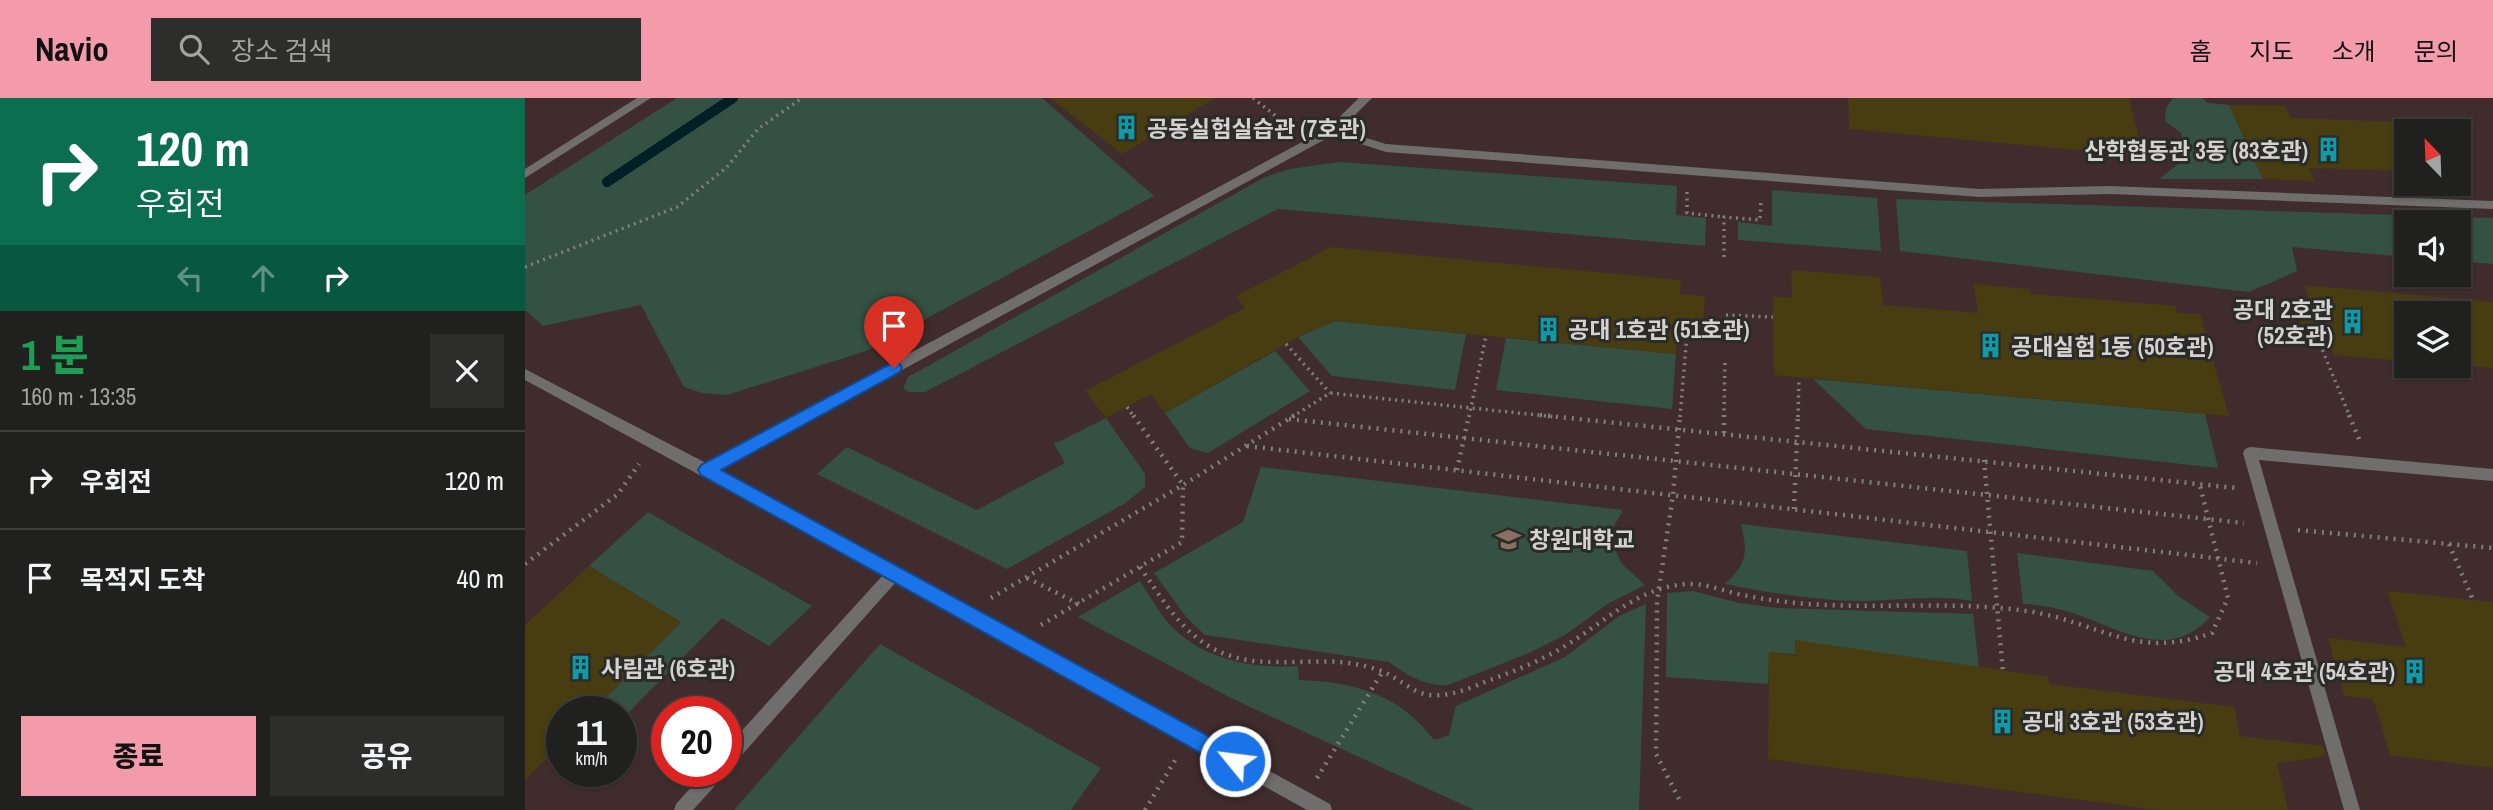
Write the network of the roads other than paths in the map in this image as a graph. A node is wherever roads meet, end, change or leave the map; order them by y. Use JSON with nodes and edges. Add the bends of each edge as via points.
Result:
{"nodes":[{"id":1,"x":645,"y":98,"type":"edge"},
{"id":2,"x":1366,"y":98,"type":"edge"},
{"id":3,"x":1332,"y":131,"type":"junction"},
{"id":4,"x":525,"y":174,"type":"edge"},
{"id":5,"x":2493,"y":205,"type":"edge"},
{"id":6,"x":525,"y":374,"type":"edge"},
{"id":7,"x":706,"y":470,"type":"junction"},
{"id":8,"x":2493,"y":475,"type":"edge"},
{"id":9,"x":895,"y":573,"type":"junction"},
{"id":10,"x":742,"y":742,"type":"edge"},
{"id":11,"x":702,"y":787,"type":"edge"},
{"id":12,"x":681,"y":810,"type":"edge"},
{"id":13,"x":1324,"y":810,"type":"edge"},
{"id":14,"x":2352,"y":810,"type":"edge"}],
"edges":[{"from":1,"to":4,"type":"lane"},
{"from":2,"to":3,"type":"lane"},
{"from":3,"to":5,"type":"lane","via":[[1386,148],[1980,192],[2111,190]]},
{"from":3,"to":7,"type":"lane"},
{"from":6,"to":7,"type":"lane"},
{"from":7,"to":9,"type":"lane"},
{"from":8,"to":14,"type":"lane","via":[[2250,453]]},
{"from":9,"to":10,"type":"lane"},
{"from":9,"to":13,"type":"lane"},
{"from":11,"to":12,"type":"lane"}]}
